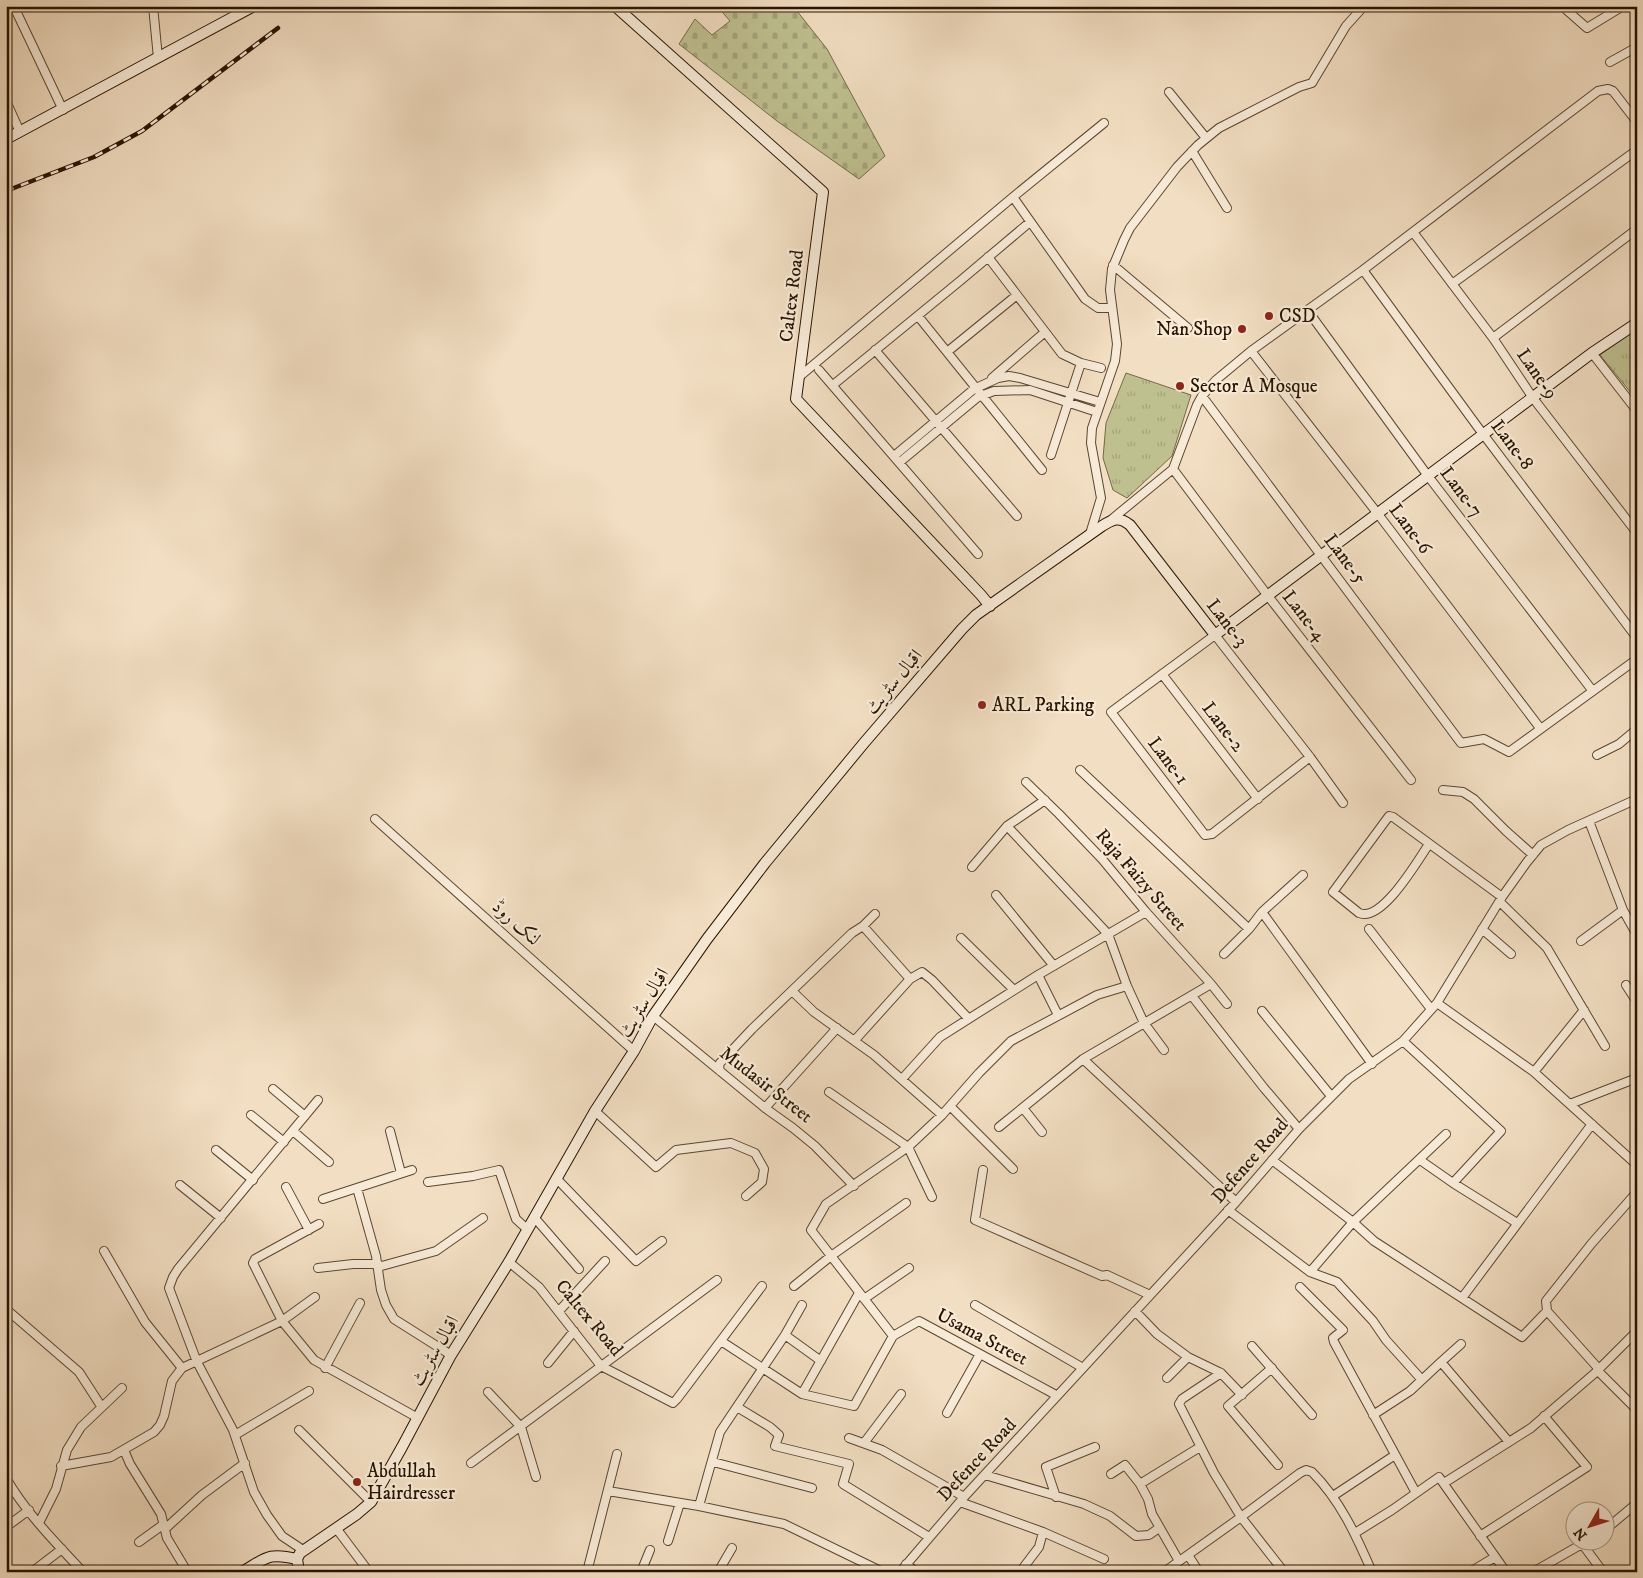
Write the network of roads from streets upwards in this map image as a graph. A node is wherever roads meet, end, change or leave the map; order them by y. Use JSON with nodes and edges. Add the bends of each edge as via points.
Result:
{"nodes":[{"id":1,"x":153,"y":6,"type":"edge"},
{"id":2,"x":254,"y":6,"type":"edge"},
{"id":3,"x":615,"y":6,"type":"edge"},
{"id":4,"x":1364,"y":6,"type":"edge"},
{"id":5,"x":1562,"y":6,"type":"edge"},
{"id":6,"x":1622,"y":6,"type":"edge"},
{"id":7,"x":1633,"y":6,"type":"edge"},
{"id":8,"x":17,"y":13,"type":"dead end"},
{"id":9,"x":1637,"y":13,"type":"edge"},
{"id":10,"x":1637,"y":47,"type":"edge"},
{"id":11,"x":158,"y":58,"type":"junction"},
{"id":12,"x":1610,"y":62,"type":"dead end"},
{"id":13,"x":1169,"y":92,"type":"dead end"},
{"id":14,"x":6,"y":101,"type":"edge"},
{"id":15,"x":63,"y":110,"type":"junction"},
{"id":16,"x":1635,"y":117,"type":"edge"},
{"id":17,"x":1104,"y":123,"type":"dead end"},
{"id":18,"x":20,"y":132,"type":"junction"},
{"id":19,"x":1206,"y":138,"type":"junction"},
{"id":20,"x":6,"y":140,"type":"edge"},
{"id":21,"x":1637,"y":150,"type":"edge"},
{"id":22,"x":1192,"y":151,"type":"junction"},
{"id":23,"x":1013,"y":197,"type":"junction"},
{"id":24,"x":1227,"y":208,"type":"dead end"},
{"id":25,"x":1030,"y":222,"type":"junction"},
{"id":26,"x":1637,"y":230,"type":"edge"},
{"id":27,"x":1413,"y":232,"type":"junction"},
{"id":28,"x":988,"y":257,"type":"junction"},
{"id":29,"x":1113,"y":265,"type":"junction"},
{"id":30,"x":1363,"y":270,"type":"junction"},
{"id":31,"x":1452,"y":284,"type":"junction"},
{"id":32,"x":1017,"y":295,"type":"junction"},
{"id":33,"x":1112,"y":308,"type":"junction"},
{"id":34,"x":1308,"y":311,"type":"junction"},
{"id":35,"x":918,"y":316,"type":"junction"},
{"id":36,"x":1637,"y":323,"type":"edge"},
{"id":37,"x":1188,"y":328,"type":"dead end"},
{"id":38,"x":1045,"y":332,"type":"junction"},
{"id":39,"x":1493,"y":338,"type":"junction"},
{"id":40,"x":875,"y":350,"type":"junction"},
{"id":41,"x":1251,"y":351,"type":"junction"},
{"id":42,"x":946,"y":352,"type":"junction"},
{"id":43,"x":1592,"y":353,"type":"junction"},
{"id":44,"x":1081,"y":363,"type":"junction"},
{"id":45,"x":1101,"y":368,"type":"dead end"},
{"id":46,"x":820,"y":370,"type":"dead end"},
{"id":47,"x":799,"y":377,"type":"junction"},
{"id":48,"x":989,"y":381,"type":"junction"},
{"id":49,"x":833,"y":385,"type":"junction"},
{"id":50,"x":976,"y":388,"type":"junction"},
{"id":51,"x":1070,"y":393,"type":"junction"},
{"id":52,"x":981,"y":396,"type":"junction"},
{"id":53,"x":1202,"y":396,"type":"junction"},
{"id":54,"x":1533,"y":398,"type":"junction"},
{"id":55,"x":1068,"y":402,"type":"junction"},
{"id":56,"x":1100,"y":402,"type":"junction"},
{"id":57,"x":1636,"y":410,"type":"edge"},
{"id":58,"x":1097,"y":412,"type":"junction"},
{"id":59,"x":936,"y":420,"type":"junction"},
{"id":60,"x":942,"y":426,"type":"junction"},
{"id":61,"x":1484,"y":434,"type":"junction"},
{"id":62,"x":1052,"y":455,"type":"dead end"},
{"id":63,"x":897,"y":459,"type":"junction"},
{"id":64,"x":1174,"y":469,"type":"junction"},
{"id":65,"x":1042,"y":470,"type":"dead end"},
{"id":66,"x":1428,"y":476,"type":"junction"},
{"id":67,"x":1378,"y":514,"type":"junction"},
{"id":68,"x":1017,"y":516,"type":"dead end"},
{"id":69,"x":1112,"y":519,"type":"junction"},
{"id":70,"x":1637,"y":533,"type":"edge"},
{"id":71,"x":1090,"y":534,"type":"junction"},
{"id":72,"x":978,"y":554,"type":"dead end"},
{"id":73,"x":1322,"y":556,"type":"junction"},
{"id":74,"x":1268,"y":596,"type":"junction"},
{"id":75,"x":990,"y":606,"type":"junction"},
{"id":76,"x":1215,"y":635,"type":"junction"},
{"id":77,"x":1637,"y":638,"type":"edge"},
{"id":78,"x":1637,"y":659,"type":"edge"},
{"id":79,"x":1162,"y":674,"type":"junction"},
{"id":80,"x":1592,"y":690,"type":"junction"},
{"id":81,"x":1540,"y":728,"type":"junction"},
{"id":82,"x":1637,"y":729,"type":"edge"},
{"id":83,"x":1596,"y":755,"type":"dead end"},
{"id":84,"x":1310,"y":757,"type":"junction"},
{"id":85,"x":1080,"y":770,"type":"dead end"},
{"id":86,"x":1411,"y":780,"type":"dead end"},
{"id":87,"x":1026,"y":782,"type":"dead end"},
{"id":88,"x":1444,"y":790,"type":"dead end"},
{"id":89,"x":1258,"y":799,"type":"junction"},
{"id":90,"x":1637,"y":799,"type":"edge"},
{"id":91,"x":1044,"y":800,"type":"junction"},
{"id":92,"x":1343,"y":803,"type":"dead end"},
{"id":93,"x":375,"y":819,"type":"dead end"},
{"id":94,"x":1589,"y":821,"type":"junction"},
{"id":95,"x":1007,"y":826,"type":"junction"},
{"id":96,"x":1430,"y":844,"type":"junction"},
{"id":97,"x":1533,"y":855,"type":"junction"},
{"id":98,"x":972,"y":867,"type":"dead end"},
{"id":99,"x":1303,"y":875,"type":"dead end"},
{"id":100,"x":996,"y":895,"type":"dead end"},
{"id":101,"x":1501,"y":899,"type":"junction"},
{"id":102,"x":1623,"y":910,"type":"junction"},
{"id":103,"x":1146,"y":912,"type":"junction"},
{"id":104,"x":1262,"y":912,"type":"junction"},
{"id":105,"x":875,"y":914,"type":"dead end"},
{"id":106,"x":862,"y":926,"type":"junction"},
{"id":107,"x":1249,"y":929,"type":"junction"},
{"id":108,"x":1369,"y":929,"type":"dead end"},
{"id":109,"x":1482,"y":929,"type":"junction"},
{"id":110,"x":1636,"y":933,"type":"edge"},
{"id":111,"x":1108,"y":934,"type":"junction"},
{"id":112,"x":961,"y":938,"type":"dead end"},
{"id":113,"x":1581,"y":941,"type":"dead end"},
{"id":114,"x":1224,"y":954,"type":"dead end"},
{"id":115,"x":1511,"y":954,"type":"dead end"},
{"id":116,"x":1054,"y":966,"type":"junction"},
{"id":117,"x":1038,"y":975,"type":"junction"},
{"id":118,"x":910,"y":979,"type":"junction"},
{"id":119,"x":1211,"y":984,"type":"junction"},
{"id":120,"x":1626,"y":985,"type":"dead end"},
{"id":121,"x":1127,"y":986,"type":"junction"},
{"id":122,"x":1014,"y":990,"type":"junction"},
{"id":123,"x":792,"y":991,"type":"junction"},
{"id":124,"x":1192,"y":996,"type":"junction"},
{"id":125,"x":1637,"y":1002,"type":"edge"},
{"id":126,"x":1227,"y":1004,"type":"dead end"},
{"id":127,"x":1434,"y":1006,"type":"junction"},
{"id":128,"x":1584,"y":1010,"type":"junction"},
{"id":129,"x":1262,"y":1011,"type":"dead end"},
{"id":130,"x":1058,"y":1015,"type":"junction"},
{"id":131,"x":653,"y":1016,"type":"junction"},
{"id":132,"x":968,"y":1018,"type":"junction"},
{"id":133,"x":1144,"y":1023,"type":"junction"},
{"id":134,"x":836,"y":1028,"type":"junction"},
{"id":135,"x":855,"y":1040,"type":"junction"},
{"id":136,"x":1403,"y":1041,"type":"junction"},
{"id":137,"x":1605,"y":1046,"type":"dead end"},
{"id":138,"x":1164,"y":1050,"type":"dead end"},
{"id":139,"x":634,"y":1051,"type":"junction"},
{"id":140,"x":1083,"y":1059,"type":"junction"},
{"id":141,"x":1372,"y":1064,"type":"junction"},
{"id":142,"x":720,"y":1071,"type":"junction"},
{"id":143,"x":1534,"y":1072,"type":"junction"},
{"id":144,"x":1637,"y":1078,"type":"edge"},
{"id":145,"x":902,"y":1079,"type":"junction"},
{"id":146,"x":273,"y":1090,"type":"dead end"},
{"id":147,"x":828,"y":1092,"type":"dead end"},
{"id":148,"x":1331,"y":1096,"type":"junction"},
{"id":149,"x":318,"y":1100,"type":"dead end"},
{"id":150,"x":1570,"y":1104,"type":"junction"},
{"id":151,"x":950,"y":1106,"type":"junction"},
{"id":152,"x":765,"y":1108,"type":"junction"},
{"id":153,"x":1023,"y":1108,"type":"junction"},
{"id":154,"x":595,"y":1111,"type":"junction"},
{"id":155,"x":251,"y":1115,"type":"dead end"},
{"id":156,"x":942,"y":1115,"type":"junction"},
{"id":157,"x":305,"y":1116,"type":"junction"},
{"id":158,"x":1592,"y":1124,"type":"junction"},
{"id":159,"x":999,"y":1127,"type":"dead end"},
{"id":160,"x":1299,"y":1129,"type":"junction"},
{"id":161,"x":293,"y":1131,"type":"junction"},
{"id":162,"x":390,"y":1131,"type":"dead end"},
{"id":163,"x":1042,"y":1132,"type":"dead end"},
{"id":164,"x":1446,"y":1134,"type":"dead end"},
{"id":165,"x":284,"y":1142,"type":"junction"},
{"id":166,"x":908,"y":1147,"type":"junction"},
{"id":167,"x":216,"y":1150,"type":"dead end"},
{"id":168,"x":1272,"y":1160,"type":"junction"},
{"id":169,"x":1420,"y":1160,"type":"junction"},
{"id":170,"x":329,"y":1162,"type":"dead end"},
{"id":171,"x":1637,"y":1165,"type":"edge"},
{"id":172,"x":412,"y":1170,"type":"dead end"},
{"id":173,"x":983,"y":1170,"type":"dead end"},
{"id":174,"x":1013,"y":1170,"type":"dead end"},
{"id":175,"x":401,"y":1173,"type":"junction"},
{"id":176,"x":556,"y":1178,"type":"junction"},
{"id":177,"x":253,"y":1180,"type":"junction"},
{"id":178,"x":428,"y":1182,"type":"dead end"},
{"id":179,"x":1453,"y":1184,"type":"junction"},
{"id":180,"x":180,"y":1185,"type":"dead end"},
{"id":181,"x":854,"y":1186,"type":"junction"},
{"id":182,"x":286,"y":1187,"type":"dead end"},
{"id":183,"x":357,"y":1188,"type":"junction"},
{"id":184,"x":1637,"y":1192,"type":"edge"},
{"id":185,"x":746,"y":1196,"type":"dead end"},
{"id":186,"x":932,"y":1197,"type":"dead end"},
{"id":187,"x":323,"y":1199,"type":"dead end"},
{"id":188,"x":1236,"y":1202,"type":"junction"},
{"id":189,"x":906,"y":1203,"type":"dead end"},
{"id":190,"x":1228,"y":1210,"type":"junction"},
{"id":191,"x":534,"y":1217,"type":"junction"},
{"id":192,"x":221,"y":1218,"type":"junction"},
{"id":193,"x":483,"y":1218,"type":"dead end"},
{"id":194,"x":1353,"y":1222,"type":"junction"},
{"id":195,"x":1517,"y":1223,"type":"junction"},
{"id":196,"x":319,"y":1224,"type":"dead end"},
{"id":197,"x":527,"y":1229,"type":"junction"},
{"id":198,"x":309,"y":1230,"type":"junction"},
{"id":199,"x":662,"y":1241,"type":"dead end"},
{"id":200,"x":104,"y":1250,"type":"dead end"},
{"id":201,"x":831,"y":1256,"type":"junction"},
{"id":202,"x":605,"y":1261,"type":"dead end"},
{"id":203,"x":509,"y":1262,"type":"junction"},
{"id":204,"x":378,"y":1265,"type":"junction"},
{"id":205,"x":318,"y":1268,"type":"dead end"},
{"id":206,"x":909,"y":1268,"type":"dead end"},
{"id":207,"x":579,"y":1269,"type":"dead end"},
{"id":208,"x":1310,"y":1272,"type":"junction"},
{"id":209,"x":717,"y":1280,"type":"dead end"},
{"id":210,"x":762,"y":1286,"type":"dead end"},
{"id":211,"x":794,"y":1286,"type":"dead end"},
{"id":212,"x":1300,"y":1287,"type":"dead end"},
{"id":213,"x":1150,"y":1295,"type":"junction"},
{"id":214,"x":862,"y":1296,"type":"junction"},
{"id":215,"x":315,"y":1297,"type":"dead end"},
{"id":216,"x":1462,"y":1298,"type":"junction"},
{"id":217,"x":360,"y":1303,"type":"dead end"},
{"id":218,"x":975,"y":1304,"type":"dead end"},
{"id":219,"x":802,"y":1305,"type":"dead end"},
{"id":220,"x":6,"y":1309,"type":"edge"},
{"id":221,"x":559,"y":1311,"type":"junction"},
{"id":222,"x":1135,"y":1311,"type":"junction"},
{"id":223,"x":1547,"y":1311,"type":"junction"},
{"id":224,"x":282,"y":1321,"type":"junction"},
{"id":225,"x":574,"y":1330,"type":"junction"},
{"id":226,"x":1637,"y":1331,"type":"edge"},
{"id":227,"x":785,"y":1335,"type":"junction"},
{"id":228,"x":893,"y":1336,"type":"junction"},
{"id":229,"x":721,"y":1341,"type":"junction"},
{"id":230,"x":1461,"y":1344,"type":"dead end"},
{"id":231,"x":1252,"y":1346,"type":"dead end"},
{"id":232,"x":980,"y":1354,"type":"junction"},
{"id":233,"x":451,"y":1355,"type":"junction"},
{"id":234,"x":1188,"y":1357,"type":"junction"},
{"id":235,"x":821,"y":1361,"type":"junction"},
{"id":236,"x":197,"y":1362,"type":"junction"},
{"id":237,"x":1441,"y":1362,"type":"junction"},
{"id":238,"x":548,"y":1363,"type":"dead end"},
{"id":239,"x":602,"y":1366,"type":"junction"},
{"id":240,"x":182,"y":1368,"type":"junction"},
{"id":241,"x":325,"y":1368,"type":"junction"},
{"id":242,"x":763,"y":1368,"type":"junction"},
{"id":243,"x":1083,"y":1368,"type":"junction"},
{"id":244,"x":1272,"y":1368,"type":"junction"},
{"id":245,"x":1598,"y":1369,"type":"junction"},
{"id":246,"x":1221,"y":1373,"type":"junction"},
{"id":247,"x":1167,"y":1378,"type":"dead end"},
{"id":248,"x":1422,"y":1380,"type":"junction"},
{"id":249,"x":122,"y":1388,"type":"dead end"},
{"id":250,"x":309,"y":1391,"type":"dead end"},
{"id":251,"x":488,"y":1392,"type":"dead end"},
{"id":252,"x":802,"y":1394,"type":"junction"},
{"id":253,"x":901,"y":1394,"type":"dead end"},
{"id":254,"x":1056,"y":1395,"type":"junction"},
{"id":255,"x":1242,"y":1395,"type":"junction"},
{"id":256,"x":101,"y":1406,"type":"junction"},
{"id":257,"x":737,"y":1407,"type":"junction"},
{"id":258,"x":1637,"y":1410,"type":"edge"},
{"id":259,"x":947,"y":1413,"type":"dead end"},
{"id":260,"x":1373,"y":1415,"type":"junction"},
{"id":261,"x":1312,"y":1416,"type":"dead end"},
{"id":262,"x":1544,"y":1416,"type":"junction"},
{"id":263,"x":418,"y":1418,"type":"junction"},
{"id":264,"x":521,"y":1427,"type":"junction"},
{"id":265,"x":299,"y":1430,"type":"dead end"},
{"id":266,"x":235,"y":1435,"type":"junction"},
{"id":267,"x":849,"y":1438,"type":"dead end"},
{"id":268,"x":1509,"y":1442,"type":"junction"},
{"id":269,"x":864,"y":1443,"type":"junction"},
{"id":270,"x":1200,"y":1446,"type":"junction"},
{"id":271,"x":1095,"y":1447,"type":"dead end"},
{"id":272,"x":124,"y":1450,"type":"junction"},
{"id":273,"x":617,"y":1454,"type":"dead end"},
{"id":274,"x":1394,"y":1455,"type":"junction"},
{"id":275,"x":713,"y":1462,"type":"junction"},
{"id":276,"x":245,"y":1463,"type":"junction"},
{"id":277,"x":472,"y":1463,"type":"dead end"},
{"id":278,"x":1278,"y":1465,"type":"dead end"},
{"id":279,"x":61,"y":1466,"type":"junction"},
{"id":280,"x":1111,"y":1474,"type":"dead end"},
{"id":281,"x":985,"y":1475,"type":"junction"},
{"id":282,"x":536,"y":1477,"type":"dead end"},
{"id":283,"x":6,"y":1478,"type":"edge"},
{"id":284,"x":1444,"y":1483,"type":"junction"},
{"id":285,"x":1140,"y":1484,"type":"junction"},
{"id":286,"x":812,"y":1488,"type":"dead end"},
{"id":287,"x":608,"y":1492,"type":"junction"},
{"id":288,"x":1416,"y":1493,"type":"junction"},
{"id":289,"x":1333,"y":1496,"type":"junction"},
{"id":290,"x":1056,"y":1497,"type":"junction"},
{"id":291,"x":962,"y":1500,"type":"junction"},
{"id":292,"x":371,"y":1502,"type":"junction"},
{"id":293,"x":680,"y":1503,"type":"junction"},
{"id":294,"x":1637,"y":1503,"type":"edge"},
{"id":295,"x":699,"y":1506,"type":"junction"},
{"id":296,"x":29,"y":1510,"type":"junction"},
{"id":297,"x":1241,"y":1517,"type":"junction"},
{"id":298,"x":1616,"y":1521,"type":"edge"},
{"id":299,"x":40,"y":1523,"type":"junction"},
{"id":300,"x":164,"y":1526,"type":"junction"},
{"id":301,"x":6,"y":1527,"type":"edge"},
{"id":302,"x":336,"y":1528,"type":"junction"},
{"id":303,"x":1159,"y":1528,"type":"junction"},
{"id":304,"x":1043,"y":1532,"type":"junction"},
{"id":305,"x":1355,"y":1533,"type":"junction"},
{"id":306,"x":929,"y":1536,"type":"junction"},
{"id":307,"x":1480,"y":1536,"type":"junction"},
{"id":308,"x":668,"y":1541,"type":"dead end"},
{"id":309,"x":139,"y":1542,"type":"dead end"},
{"id":310,"x":732,"y":1548,"type":"dead end"},
{"id":311,"x":62,"y":1549,"type":"junction"},
{"id":312,"x":303,"y":1550,"type":"junction"},
{"id":313,"x":650,"y":1550,"type":"dead end"},
{"id":314,"x":1573,"y":1550,"type":"edge"},
{"id":315,"x":1590,"y":1550,"type":"edge"},
{"id":316,"x":1188,"y":1555,"type":"junction"},
{"id":317,"x":1495,"y":1557,"type":"junction"},
{"id":318,"x":297,"y":1559,"type":"junction"},
{"id":319,"x":1104,"y":1559,"type":"dead end"},
{"id":320,"x":1179,"y":1562,"type":"junction"},
{"id":321,"x":906,"y":1564,"type":"junction"},
{"id":322,"x":185,"y":1568,"type":"dead end"},
{"id":323,"x":32,"y":1572,"type":"edge"},
{"id":324,"x":84,"y":1572,"type":"edge"},
{"id":325,"x":242,"y":1572,"type":"edge"},
{"id":326,"x":299,"y":1572,"type":"edge"},
{"id":327,"x":369,"y":1572,"type":"edge"},
{"id":328,"x":587,"y":1572,"type":"edge"},
{"id":329,"x":641,"y":1572,"type":"edge"},
{"id":330,"x":718,"y":1572,"type":"edge"},
{"id":331,"x":883,"y":1572,"type":"edge"},
{"id":332,"x":900,"y":1572,"type":"edge"},
{"id":333,"x":916,"y":1572,"type":"edge"},
{"id":334,"x":1020,"y":1572,"type":"edge"},
{"id":335,"x":1164,"y":1572,"type":"edge"},
{"id":336,"x":1199,"y":1572,"type":"edge"},
{"id":337,"x":1284,"y":1572,"type":"edge"},
{"id":338,"x":1372,"y":1572,"type":"edge"},
{"id":339,"x":1470,"y":1572,"type":"edge"},
{"id":340,"x":1506,"y":1572,"type":"edge"},
{"id":341,"x":1533,"y":1572,"type":"edge"},
{"id":342,"x":1603,"y":1572,"type":"edge"}],
"edges":[{"from":1,"to":11,"type":"street"},
{"from":2,"to":11,"type":"street"},
{"from":3,"to":47,"type":"street","name":"Caltex Road","via":[[822,192]]},
{"from":4,"to":19,"type":"street","via":[[1346,26],[1312,83],[1219,128]]},
{"from":5,"to":6,"type":"street","via":[[1587,28]]},
{"from":7,"to":9,"type":"street"},
{"from":8,"to":15,"type":"street"},
{"from":10,"to":12,"type":"street"},
{"from":11,"to":15,"type":"street"},
{"from":13,"to":19,"type":"street"},
{"from":14,"to":18,"type":"street"},
{"from":15,"to":18,"type":"street"},
{"from":16,"to":27,"type":"street","via":[[1613,91],[1598,91]]},
{"from":17,"to":23,"type":"street"},
{"from":18,"to":20,"type":"street"},
{"from":19,"to":22,"type":"street"},
{"from":21,"to":31,"type":"street"},
{"from":22,"to":24,"type":"street"},
{"from":22,"to":29,"type":"street","via":[[1130,228]]},
{"from":23,"to":25,"type":"street"},
{"from":23,"to":47,"type":"street"},
{"from":25,"to":28,"type":"street"},
{"from":25,"to":33,"type":"street","via":[[1085,299],[1098,308]]},
{"from":26,"to":39,"type":"street"},
{"from":27,"to":30,"type":"street"},
{"from":27,"to":31,"type":"street","name":"Lane-9"},
{"from":28,"to":32,"type":"street"},
{"from":28,"to":35,"type":"street"},
{"from":29,"to":33,"type":"street"},
{"from":29,"to":37,"type":"street"},
{"from":30,"to":34,"type":"street"},
{"from":30,"to":61,"type":"street","name":"Lane-8"},
{"from":31,"to":39,"type":"street","name":"Lane-9"},
{"from":32,"to":38,"type":"street"},
{"from":32,"to":42,"type":"street"},
{"from":33,"to":56,"type":"street","via":[[1116,352]]},
{"from":34,"to":41,"type":"street"},
{"from":34,"to":66,"type":"street","name":"Lane-7"},
{"from":35,"to":40,"type":"street"},
{"from":35,"to":42,"type":"street"},
{"from":36,"to":43,"type":"street"},
{"from":38,"to":44,"type":"street","via":[[1062,354]]},
{"from":38,"to":48,"type":"street"},
{"from":39,"to":54,"type":"street","name":"Lane-9"},
{"from":40,"to":49,"type":"street"},
{"from":40,"to":59,"type":"street"},
{"from":41,"to":53,"type":"street"},
{"from":41,"to":67,"type":"street","name":"Lane-6"},
{"from":42,"to":50,"type":"street"},
{"from":43,"to":54,"type":"street"},
{"from":43,"to":57,"type":"street"},
{"from":44,"to":45,"type":"street"},
{"from":44,"to":51,"type":"street"},
{"from":46,"to":49,"type":"street"},
{"from":47,"to":75,"type":"street","name":"Caltex Road","via":[[796,399]]},
{"from":48,"to":50,"type":"street"},
{"from":48,"to":51,"type":"street","via":[[1010,376]]},
{"from":49,"to":63,"type":"street"},
{"from":50,"to":52,"type":"street"},
{"from":50,"to":59,"type":"street"},
{"from":51,"to":55,"type":"street"},
{"from":51,"to":56,"type":"street"},
{"from":52,"to":55,"type":"street","via":[[994,390],[1020,389]]},
{"from":52,"to":60,"type":"street"},
{"from":52,"to":65,"type":"street"},
{"from":53,"to":64,"type":"street"},
{"from":53,"to":73,"type":"street","name":"Lane-5"},
{"from":54,"to":61,"type":"street"},
{"from":54,"to":70,"type":"street","name":"Lane-9"},
{"from":55,"to":58,"type":"street"},
{"from":55,"to":62,"type":"street"},
{"from":56,"to":58,"type":"street"},
{"from":58,"to":71,"type":"street","via":[[1091,443],[1101,498]]},
{"from":59,"to":60,"type":"street"},
{"from":59,"to":63,"type":"street"},
{"from":60,"to":63,"type":"street"},
{"from":60,"to":68,"type":"street"},
{"from":61,"to":66,"type":"street"},
{"from":61,"to":77,"type":"street","name":"Lane-8"},
{"from":63,"to":72,"type":"street"},
{"from":64,"to":69,"type":"street"},
{"from":64,"to":74,"type":"street","name":"Lane-4"},
{"from":66,"to":67,"type":"street"},
{"from":66,"to":80,"type":"street","name":"Lane-7"},
{"from":67,"to":73,"type":"street"},
{"from":67,"to":81,"type":"street","name":"Lane-6"},
{"from":69,"to":71,"type":"street","name":"اقبال سٹریٹ"},
{"from":69,"to":76,"type":"street","name":"Lane-3","via":[[1122,519],[1130,525]]},
{"from":71,"to":75,"type":"street","name":"اقبال سٹریٹ"},
{"from":73,"to":74,"type":"street"},
{"from":73,"to":81,"type":"street","name":"Lane-5","via":[[1461,743],[1484,739],[1509,752]]},
{"from":74,"to":76,"type":"street"},
{"from":74,"to":86,"type":"street","name":"Lane-4"},
{"from":75,"to":131,"type":"street","name":"اقبال سٹریٹ","via":[[976,615],[955,637],[771,855]]},
{"from":76,"to":79,"type":"street"},
{"from":76,"to":84,"type":"street","name":"Lane-3"},
{"from":78,"to":80,"type":"street"},
{"from":79,"to":89,"type":"street","name":"Lane-2"},
{"from":79,"to":89,"type":"street","name":"Lane-1","via":[[1112,712],[1199,829],[1205,835],[1212,834]]},
{"from":80,"to":81,"type":"street"},
{"from":82,"to":83,"type":"street","via":[[1619,744]]},
{"from":84,"to":89,"type":"street"},
{"from":84,"to":92,"type":"street","name":"Lane-3"},
{"from":85,"to":107,"type":"street"},
{"from":87,"to":91,"type":"street","name":"Raja Faizy Street"},
{"from":88,"to":97,"type":"street","via":[[1463,792],[1474,799]]},
{"from":90,"to":94,"type":"street","name":"Defence Road"},
{"from":91,"to":95,"type":"street"},
{"from":91,"to":103,"type":"street","name":"Raja Faizy Street","via":[[1102,859]]},
{"from":93,"to":139,"type":"street","name":"لنک روڈ"},
{"from":94,"to":97,"type":"street","name":"Defence Road","via":[[1541,845]]},
{"from":94,"to":102,"type":"street"},
{"from":95,"to":98,"type":"street"},
{"from":95,"to":111,"type":"street"},
{"from":96,"to":96,"type":"street","via":[[1389,816],[1333,892],[1359,913],[1372,913],[1391,898]]},
{"from":96,"to":101,"type":"street"},
{"from":97,"to":101,"type":"street","name":"Defence Road"},
{"from":99,"to":104,"type":"street"},
{"from":100,"to":116,"type":"street"},
{"from":101,"to":109,"type":"street","name":"Defence Road"},
{"from":101,"to":128,"type":"street","via":[[1547,948]]},
{"from":102,"to":110,"type":"street"},
{"from":102,"to":113,"type":"street"},
{"from":103,"to":111,"type":"street"},
{"from":103,"to":119,"type":"street","name":"Raja Faizy Street"},
{"from":104,"to":107,"type":"street"},
{"from":104,"to":141,"type":"street"},
{"from":105,"to":106,"type":"street"},
{"from":106,"to":118,"type":"street"},
{"from":106,"to":123,"type":"street"},
{"from":107,"to":114,"type":"street"},
{"from":108,"to":127,"type":"street"},
{"from":109,"to":115,"type":"street"},
{"from":109,"to":127,"type":"street","name":"Defence Road"},
{"from":111,"to":116,"type":"street"},
{"from":111,"to":121,"type":"street"},
{"from":112,"to":122,"type":"street"},
{"from":116,"to":117,"type":"street"},
{"from":117,"to":122,"type":"street"},
{"from":117,"to":130,"type":"street"},
{"from":118,"to":132,"type":"street","via":[[922,972]]},
{"from":118,"to":135,"type":"street"},
{"from":119,"to":124,"type":"street"},
{"from":119,"to":126,"type":"street","name":"Raja Faizy Street"},
{"from":120,"to":125,"type":"street"},
{"from":121,"to":130,"type":"street","via":[[1098,995]]},
{"from":121,"to":133,"type":"street"},
{"from":122,"to":132,"type":"street"},
{"from":123,"to":134,"type":"street"},
{"from":123,"to":142,"type":"street","via":[[720,1063]]},
{"from":124,"to":133,"type":"street"},
{"from":124,"to":160,"type":"street"},
{"from":127,"to":136,"type":"street","name":"Defence Road"},
{"from":127,"to":143,"type":"street"},
{"from":128,"to":137,"type":"street"},
{"from":128,"to":143,"type":"street"},
{"from":129,"to":148,"type":"street"},
{"from":130,"to":151,"type":"street","via":[[1011,1041]]},
{"from":131,"to":139,"type":"street","name":"اقبال سٹریٹ"},
{"from":131,"to":142,"type":"street","name":"Mudasir Street"},
{"from":132,"to":145,"type":"street","via":[[940,1037]]},
{"from":133,"to":138,"type":"street"},
{"from":133,"to":140,"type":"street"},
{"from":134,"to":135,"type":"street"},
{"from":134,"to":152,"type":"street"},
{"from":135,"to":145,"type":"street"},
{"from":136,"to":141,"type":"street","name":"Defence Road"},
{"from":136,"to":179,"type":"street","via":[[1501,1130]]},
{"from":139,"to":154,"type":"street","name":"اقبال سٹریٹ"},
{"from":140,"to":153,"type":"street"},
{"from":140,"to":188,"type":"street"},
{"from":141,"to":148,"type":"street","name":"Defence Road"},
{"from":142,"to":152,"type":"street","name":"Mudasir Street"},
{"from":143,"to":150,"type":"street"},
{"from":144,"to":150,"type":"street"},
{"from":145,"to":156,"type":"street"},
{"from":146,"to":157,"type":"street"},
{"from":147,"to":166,"type":"street"},
{"from":148,"to":160,"type":"street","name":"Defence Road"},
{"from":149,"to":157,"type":"street"},
{"from":150,"to":158,"type":"street"},
{"from":151,"to":156,"type":"street"},
{"from":151,"to":174,"type":"street"},
{"from":152,"to":181,"type":"street","name":"Mudasir Street","via":[[815,1146]]},
{"from":153,"to":159,"type":"street"},
{"from":153,"to":163,"type":"street"},
{"from":154,"to":176,"type":"street","name":"اقبال سٹریٹ"},
{"from":154,"to":185,"type":"street","via":[[656,1167],[676,1150],[731,1143],[755,1154],[764,1169],[762,1182]]},
{"from":155,"to":165,"type":"street"},
{"from":156,"to":166,"type":"street"},
{"from":157,"to":161,"type":"street"},
{"from":158,"to":171,"type":"street"},
{"from":158,"to":195,"type":"street"},
{"from":160,"to":168,"type":"street","name":"Defence Road"},
{"from":161,"to":165,"type":"street"},
{"from":161,"to":170,"type":"street"},
{"from":162,"to":175,"type":"street"},
{"from":164,"to":169,"type":"street"},
{"from":165,"to":177,"type":"street"},
{"from":166,"to":181,"type":"street"},
{"from":166,"to":186,"type":"street"},
{"from":167,"to":177,"type":"street"},
{"from":168,"to":188,"type":"street","name":"Defence Road"},
{"from":168,"to":194,"type":"street"},
{"from":169,"to":179,"type":"street"},
{"from":169,"to":194,"type":"street"},
{"from":172,"to":175,"type":"street"},
{"from":173,"to":213,"type":"street","via":[[975,1220]]},
{"from":175,"to":183,"type":"street"},
{"from":176,"to":191,"type":"street","name":"اقبال سٹریٹ"},
{"from":176,"to":199,"type":"street","via":[[636,1261]]},
{"from":177,"to":192,"type":"street"},
{"from":178,"to":197,"type":"street","via":[[499,1170],[516,1219]]},
{"from":179,"to":195,"type":"street"},
{"from":180,"to":192,"type":"street"},
{"from":181,"to":201,"type":"street","via":[[826,1204],[811,1230]]},
{"from":182,"to":198,"type":"street"},
{"from":183,"to":187,"type":"street"},
{"from":183,"to":204,"type":"street"},
{"from":184,"to":223,"type":"street","via":[[1548,1297]]},
{"from":188,"to":190,"type":"street","name":"Defence Road"},
{"from":189,"to":201,"type":"street"},
{"from":190,"to":208,"type":"street"},
{"from":190,"to":213,"type":"street","name":"Defence Road"},
{"from":191,"to":197,"type":"street","name":"اقبال سٹریٹ"},
{"from":191,"to":207,"type":"street"},
{"from":192,"to":236,"type":"street","via":[[178,1269],[169,1288]]},
{"from":193,"to":204,"type":"street","via":[[431,1253]]},
{"from":194,"to":208,"type":"street"},
{"from":194,"to":216,"type":"street","via":[[1374,1241]]},
{"from":195,"to":216,"type":"street"},
{"from":196,"to":198,"type":"street"},
{"from":197,"to":203,"type":"street","name":"اقبال سٹریٹ"},
{"from":198,"to":224,"type":"street","via":[[253,1263]]},
{"from":200,"to":240,"type":"street","via":[[145,1322]]},
{"from":201,"to":211,"type":"street"},
{"from":201,"to":214,"type":"street"},
{"from":202,"to":221,"type":"street"},
{"from":203,"to":221,"type":"street","name":"Caltex Road","via":[[539,1287]]},
{"from":203,"to":233,"type":"street","name":"اقبال سٹریٹ"},
{"from":204,"to":205,"type":"street"},
{"from":204,"to":233,"type":"street","via":[[381,1290],[394,1319]]},
{"from":206,"to":214,"type":"street"},
{"from":208,"to":248,"type":"street","via":[[1337,1282]]},
{"from":209,"to":239,"type":"street"},
{"from":210,"to":229,"type":"street"},
{"from":212,"to":260,"type":"street","via":[[1342,1327],[1343,1330],[1333,1338],[1334,1342]]},
{"from":213,"to":222,"type":"street","name":"Defence Road"},
{"from":214,"to":228,"type":"street"},
{"from":214,"to":235,"type":"street"},
{"from":215,"to":224,"type":"street"},
{"from":216,"to":223,"type":"street","via":[[1522,1338]]},
{"from":217,"to":241,"type":"street"},
{"from":218,"to":243,"type":"street"},
{"from":219,"to":227,"type":"street"},
{"from":220,"to":256,"type":"street","via":[[79,1372]]},
{"from":221,"to":225,"type":"street","name":"Caltex Road"},
{"from":222,"to":234,"type":"street","via":[[1157,1334]]},
{"from":222,"to":243,"type":"street","name":"Defence Road"},
{"from":223,"to":245,"type":"street"},
{"from":224,"to":236,"type":"street"},
{"from":224,"to":241,"type":"street","via":[[314,1360]]},
{"from":225,"to":238,"type":"street"},
{"from":225,"to":239,"type":"street","name":"Caltex Road"},
{"from":226,"to":245,"type":"street"},
{"from":227,"to":235,"type":"street"},
{"from":227,"to":242,"type":"street"},
{"from":228,"to":232,"type":"street","name":"Usama Street","via":[[919,1321]]},
{"from":228,"to":252,"type":"street","via":[[854,1406]]},
{"from":229,"to":239,"type":"street","name":"Caltex Road","via":[[673,1403]]},
{"from":229,"to":242,"type":"street"},
{"from":230,"to":237,"type":"street"},
{"from":231,"to":244,"type":"street"},
{"from":232,"to":254,"type":"street","name":"Usama Street"},
{"from":232,"to":259,"type":"street"},
{"from":233,"to":263,"type":"street","name":"اقبال سٹریٹ"},
{"from":234,"to":246,"type":"street"},
{"from":234,"to":247,"type":"street"},
{"from":235,"to":252,"type":"street"},
{"from":236,"to":240,"type":"street"},
{"from":236,"to":266,"type":"street"},
{"from":237,"to":248,"type":"street"},
{"from":237,"to":268,"type":"street"},
{"from":239,"to":264,"type":"street"},
{"from":240,"to":272,"type":"street","via":[[172,1381],[160,1425]]},
{"from":241,"to":263,"type":"street"},
{"from":242,"to":252,"type":"street"},
{"from":242,"to":257,"type":"street"},
{"from":243,"to":254,"type":"street","name":"Defence Road"},
{"from":244,"to":255,"type":"street"},
{"from":244,"to":261,"type":"street"},
{"from":245,"to":258,"type":"street"},
{"from":245,"to":262,"type":"street"},
{"from":246,"to":255,"type":"street"},
{"from":246,"to":270,"type":"street","via":[[1179,1404]]},
{"from":248,"to":260,"type":"street"},
{"from":249,"to":256,"type":"street"},
{"from":250,"to":266,"type":"street"},
{"from":251,"to":264,"type":"street"},
{"from":253,"to":269,"type":"street"},
{"from":254,"to":281,"type":"street","name":"Defence Road"},
{"from":255,"to":278,"type":"street","via":[[1228,1406]]},
{"from":256,"to":279,"type":"street","via":[[80,1427]]},
{"from":257,"to":275,"type":"street","via":[[720,1432]]},
{"from":257,"to":306,"type":"street","via":[[779,1435],[775,1446],[850,1464],[843,1484]]},
{"from":260,"to":274,"type":"street"},
{"from":262,"to":268,"type":"street"},
{"from":262,"to":307,"type":"street","via":[[1587,1467]]},
{"from":263,"to":292,"type":"street","name":"اقبال سٹریٹ"},
{"from":264,"to":277,"type":"street"},
{"from":264,"to":282,"type":"street"},
{"from":265,"to":292,"type":"street"},
{"from":266,"to":276,"type":"street"},
{"from":267,"to":269,"type":"street"},
{"from":268,"to":284,"type":"street"},
{"from":269,"to":291,"type":"street","via":[[882,1450]]},
{"from":270,"to":285,"type":"street"},
{"from":270,"to":297,"type":"street"},
{"from":271,"to":290,"type":"street","via":[[1046,1467]]},
{"from":272,"to":279,"type":"street","via":[[111,1457]]},
{"from":272,"to":300,"type":"street","via":[[161,1514]]},
{"from":273,"to":287,"type":"street"},
{"from":274,"to":288,"type":"street"},
{"from":274,"to":289,"type":"street"},
{"from":275,"to":286,"type":"street"},
{"from":275,"to":295,"type":"street"},
{"from":276,"to":300,"type":"street"},
{"from":276,"to":312,"type":"street","via":[[254,1492],[267,1515],[286,1540]]},
{"from":279,"to":299,"type":"street","via":[[56,1489]]},
{"from":280,"to":285,"type":"street","via":[[1126,1465]]},
{"from":281,"to":290,"type":"street"},
{"from":281,"to":291,"type":"street","name":"Defence Road"},
{"from":283,"to":296,"type":"street"},
{"from":284,"to":288,"type":"street","via":[[1439,1477]]},
{"from":284,"to":307,"type":"street"},
{"from":285,"to":303,"type":"street"},
{"from":287,"to":293,"type":"street"},
{"from":287,"to":328,"type":"street"},
{"from":288,"to":305,"type":"street"},
{"from":289,"to":297,"type":"street","via":[[1312,1472],[1306,1470]]},
{"from":289,"to":305,"type":"street"},
{"from":290,"to":303,"type":"street","via":[[1084,1504],[1110,1516],[1136,1536],[1149,1535]]},
{"from":291,"to":304,"type":"street"},
{"from":291,"to":306,"type":"street","name":"Defence Road"},
{"from":292,"to":302,"type":"street","name":"اقبال سٹریٹ"},
{"from":293,"to":295,"type":"street"},
{"from":293,"to":308,"type":"street"},
{"from":294,"to":298,"type":"street"},
{"from":295,"to":331,"type":"street","via":[[784,1524]]},
{"from":296,"to":299,"type":"street"},
{"from":296,"to":301,"type":"street"},
{"from":297,"to":316,"type":"street"},
{"from":297,"to":337,"type":"street"},
{"from":299,"to":311,"type":"street"},
{"from":300,"to":309,"type":"street"},
{"from":300,"to":322,"type":"street","via":[[167,1538]]},
{"from":302,"to":312,"type":"street","name":"اقبال سٹریٹ"},
{"from":302,"to":327,"type":"street"},
{"from":303,"to":320,"type":"street"},
{"from":304,"to":319,"type":"street"},
{"from":304,"to":334,"type":"street","via":[[1038,1547]]},
{"from":305,"to":338,"type":"street"},
{"from":306,"to":321,"type":"street","name":"Defence Road"},
{"from":307,"to":317,"type":"street"},
{"from":310,"to":330,"type":"street"},
{"from":311,"to":323,"type":"street"},
{"from":311,"to":324,"type":"street"},
{"from":312,"to":318,"type":"street","name":"اقبال سٹریٹ"},
{"from":313,"to":329,"type":"street"},
{"from":314,"to":341,"type":"street"},
{"from":315,"to":342,"type":"street"},
{"from":316,"to":320,"type":"street"},
{"from":316,"to":336,"type":"street"},
{"from":317,"to":339,"type":"street"},
{"from":317,"to":340,"type":"street"},
{"from":318,"to":325,"type":"street","via":[[272,1555]]},
{"from":318,"to":326,"type":"street"},
{"from":320,"to":335,"type":"street"},
{"from":321,"to":332,"type":"street","name":"Defence Road"},
{"from":321,"to":333,"type":"street"}]}
